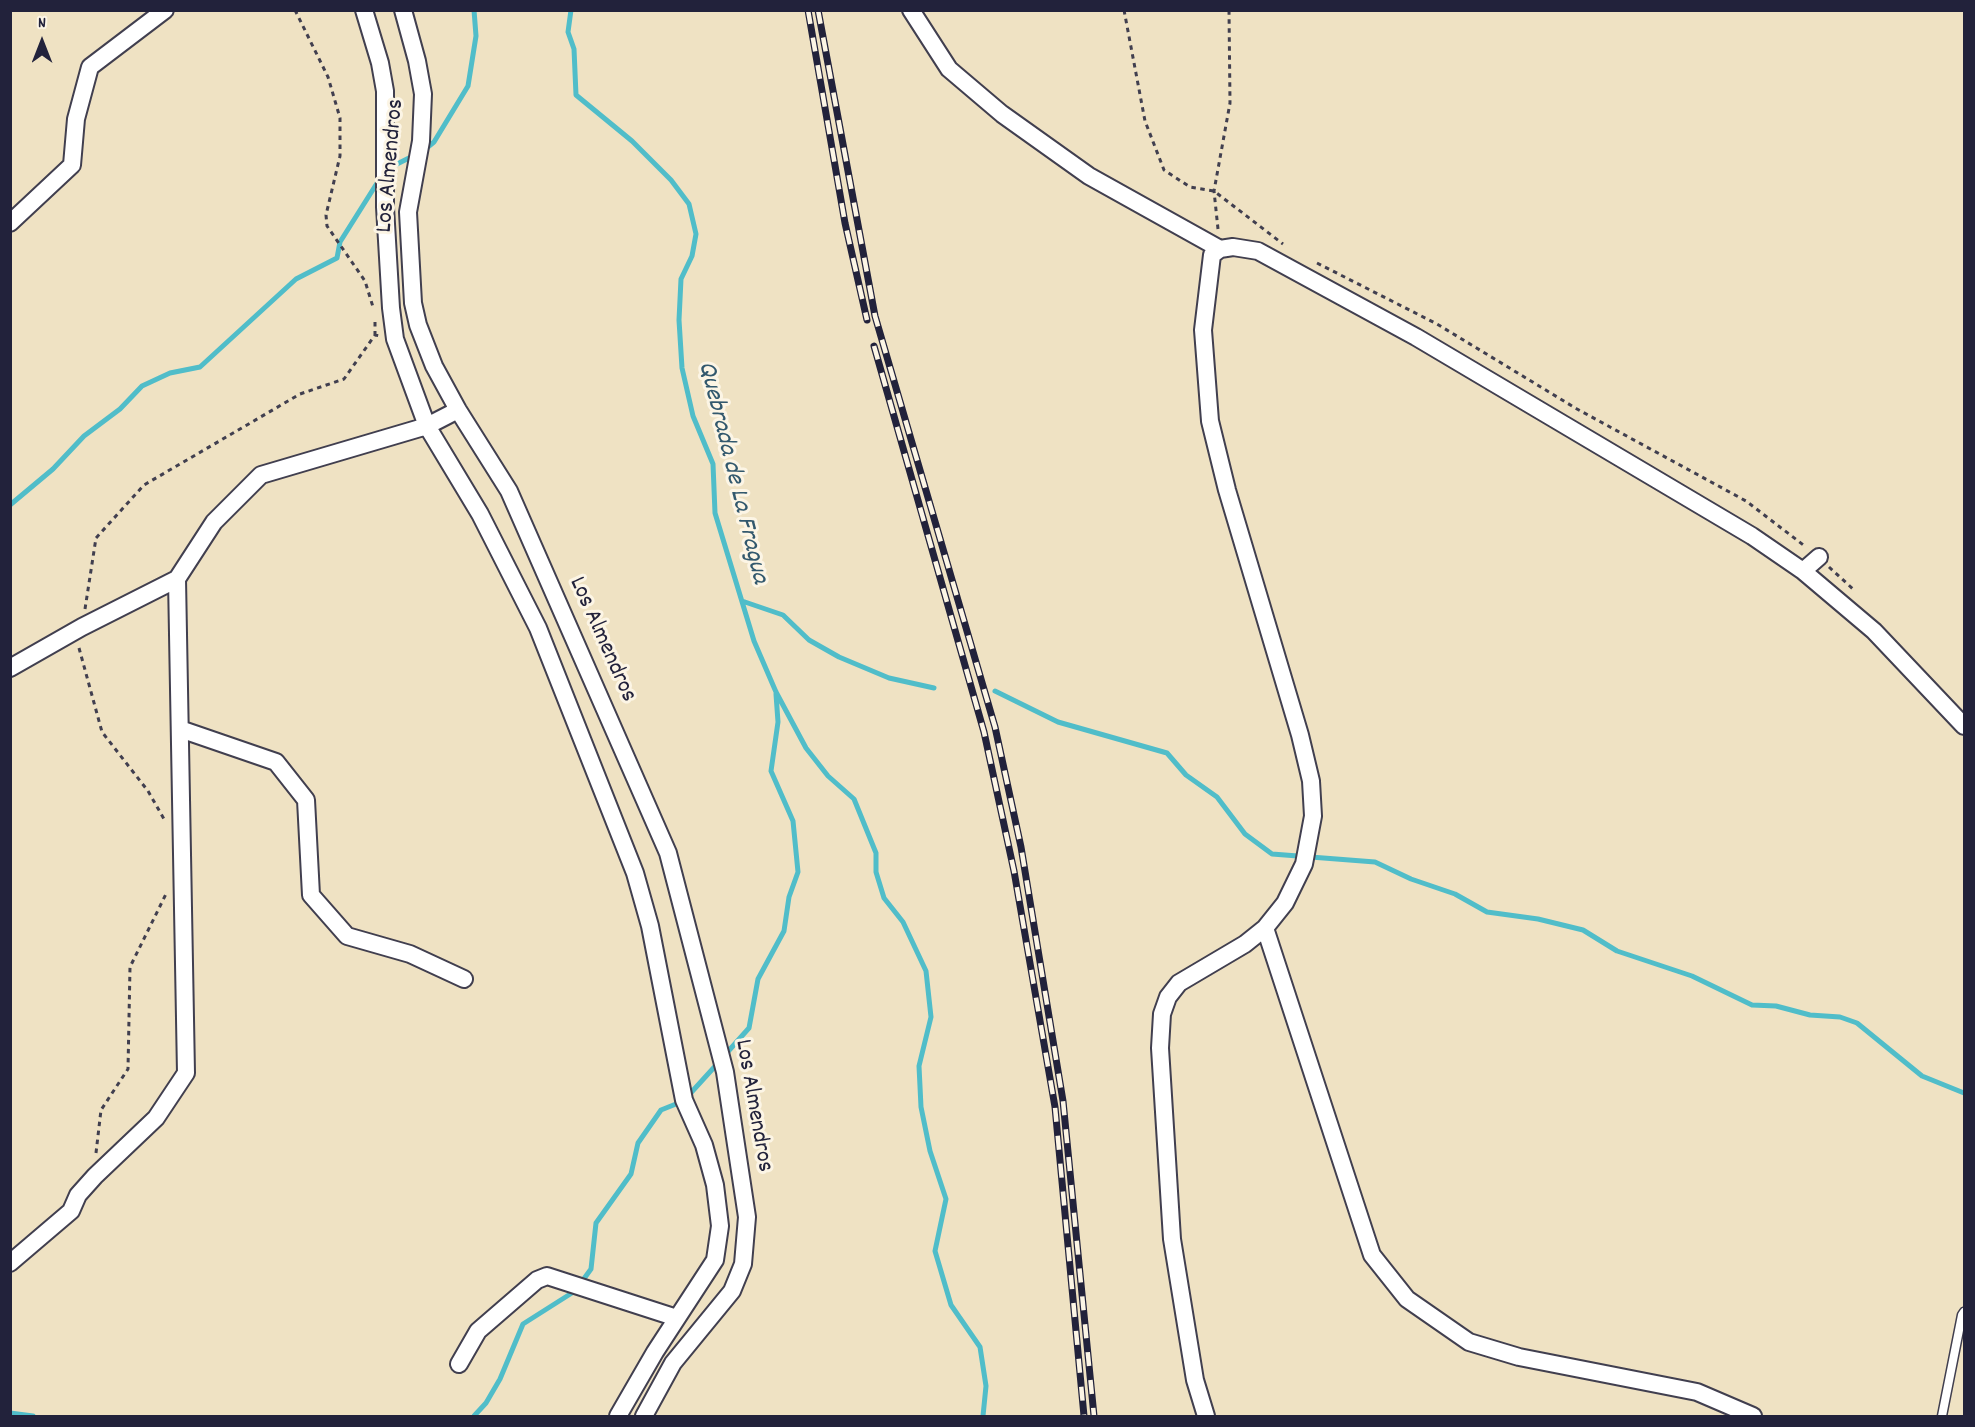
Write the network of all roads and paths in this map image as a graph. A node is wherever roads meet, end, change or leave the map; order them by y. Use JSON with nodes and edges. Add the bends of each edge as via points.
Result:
{"nodes":[{"id":1,"x":165,"y":10,"type":"edge"},
{"id":2,"x":295,"y":10,"type":"edge"},
{"id":3,"x":364,"y":10,"type":"edge"},
{"id":4,"x":403,"y":10,"type":"edge"},
{"id":5,"x":911,"y":10,"type":"edge"},
{"id":6,"x":1124,"y":10,"type":"edge"},
{"id":7,"x":1229,"y":10,"type":"edge"},
{"id":8,"x":1214,"y":191,"type":"junction"},
{"id":9,"x":10,"y":223,"type":"edge"},
{"id":10,"x":1220,"y":249,"type":"junction"},
{"id":11,"x":375,"y":335,"type":"dead end"},
{"id":12,"x":458,"y":410,"type":"junction"},
{"id":13,"x":427,"y":426,"type":"junction"},
{"id":14,"x":1819,"y":557,"type":"dead end"},
{"id":15,"x":1803,"y":571,"type":"junction"},
{"id":16,"x":177,"y":579,"type":"junction"},
{"id":17,"x":10,"y":668,"type":"edge"},
{"id":18,"x":1965,"y":726,"type":"edge"},
{"id":19,"x":180,"y":729,"type":"junction"},
{"id":20,"x":1265,"y":928,"type":"junction"},
{"id":21,"x":464,"y":980,"type":"dead end"},
{"id":22,"x":10,"y":1263,"type":"edge"},
{"id":23,"x":695,"y":1291,"type":"junction"},
{"id":24,"x":725,"y":1300,"type":"junction"},
{"id":25,"x":1965,"y":1312,"type":"edge"},
{"id":26,"x":677,"y":1318,"type":"junction"},
{"id":27,"x":459,"y":1364,"type":"dead end"},
{"id":28,"x":618,"y":1416,"type":"edge"},
{"id":29,"x":644,"y":1416,"type":"edge"},
{"id":30,"x":1206,"y":1416,"type":"edge"},
{"id":31,"x":1754,"y":1416,"type":"edge"},
{"id":32,"x":1942,"y":1416,"type":"edge"}],
"edges":[{"from":1,"to":9,"type":"street","via":[[90,67],[76,119],[72,165]]},
{"from":2,"to":11,"type":"path","via":[[328,77],[340,118],[340,156],[327,226],[365,281],[373,306]]},
{"from":3,"to":13,"type":"street","name":"Los Almendros","via":[[385,91],[385,207],[393,327]]},
{"from":4,"to":12,"type":"street","name":"Los Almendros","via":[[419,69],[424,110],[408,212],[413,303],[434,366]]},
{"from":5,"to":10,"type":"street","via":[[949,69],[1002,114],[1089,176]]},
{"from":6,"to":8,"type":"path","via":[[1145,121],[1164,170],[1190,187]]},
{"from":7,"to":8,"type":"path","via":[[1230,103]]},
{"from":8,"to":10,"type":"path"},
{"from":10,"to":15,"type":"street","via":[[1258,251],[1406,332],[1752,536]]},
{"from":10,"to":20,"type":"street","via":[[1212,255],[1203,330],[1210,421],[1311,781],[1313,816],[1304,864],[1285,903]]},
{"from":12,"to":13,"type":"street"},
{"from":12,"to":24,"type":"street","name":"Los Almendros","via":[[508,491],[668,853],[725,1072],[747,1217],[743,1264]]},
{"from":13,"to":16,"type":"street","via":[[261,475],[213,522]]},
{"from":13,"to":23,"type":"street","name":"Los Almendros","via":[[480,514],[538,628],[635,873],[650,926],[684,1100],[704,1145],[719,1216],[716,1260]]},
{"from":14,"to":15,"type":"street"},
{"from":15,"to":18,"type":"street","via":[[1874,631]]},
{"from":16,"to":17,"type":"street"},
{"from":16,"to":19,"type":"street"},
{"from":19,"to":21,"type":"street","via":[[276,762],[306,800],[311,895],[347,936],[411,954]]},
{"from":19,"to":22,"type":"street","via":[[186,1073],[156,1118],[95,1176],[71,1210]]},
{"from":20,"to":30,"type":"street","via":[[1179,983],[1162,1014],[1160,1048],[1172,1239],[1195,1380]]},
{"from":20,"to":31,"type":"street","via":[[1372,1255],[1407,1299],[1468,1342],[1519,1357],[1697,1392]]},
{"from":23,"to":24,"type":"street"},
{"from":23,"to":26,"type":"street","name":"Los Almendros"},
{"from":24,"to":29,"type":"street","name":"Los Almendros","via":[[673,1363]]},
{"from":25,"to":32,"type":"lane"},
{"from":26,"to":27,"type":"street","via":[[547,1276],[537,1280],[478,1331]]},
{"from":26,"to":28,"type":"street","name":"Los Almendros"}]}
